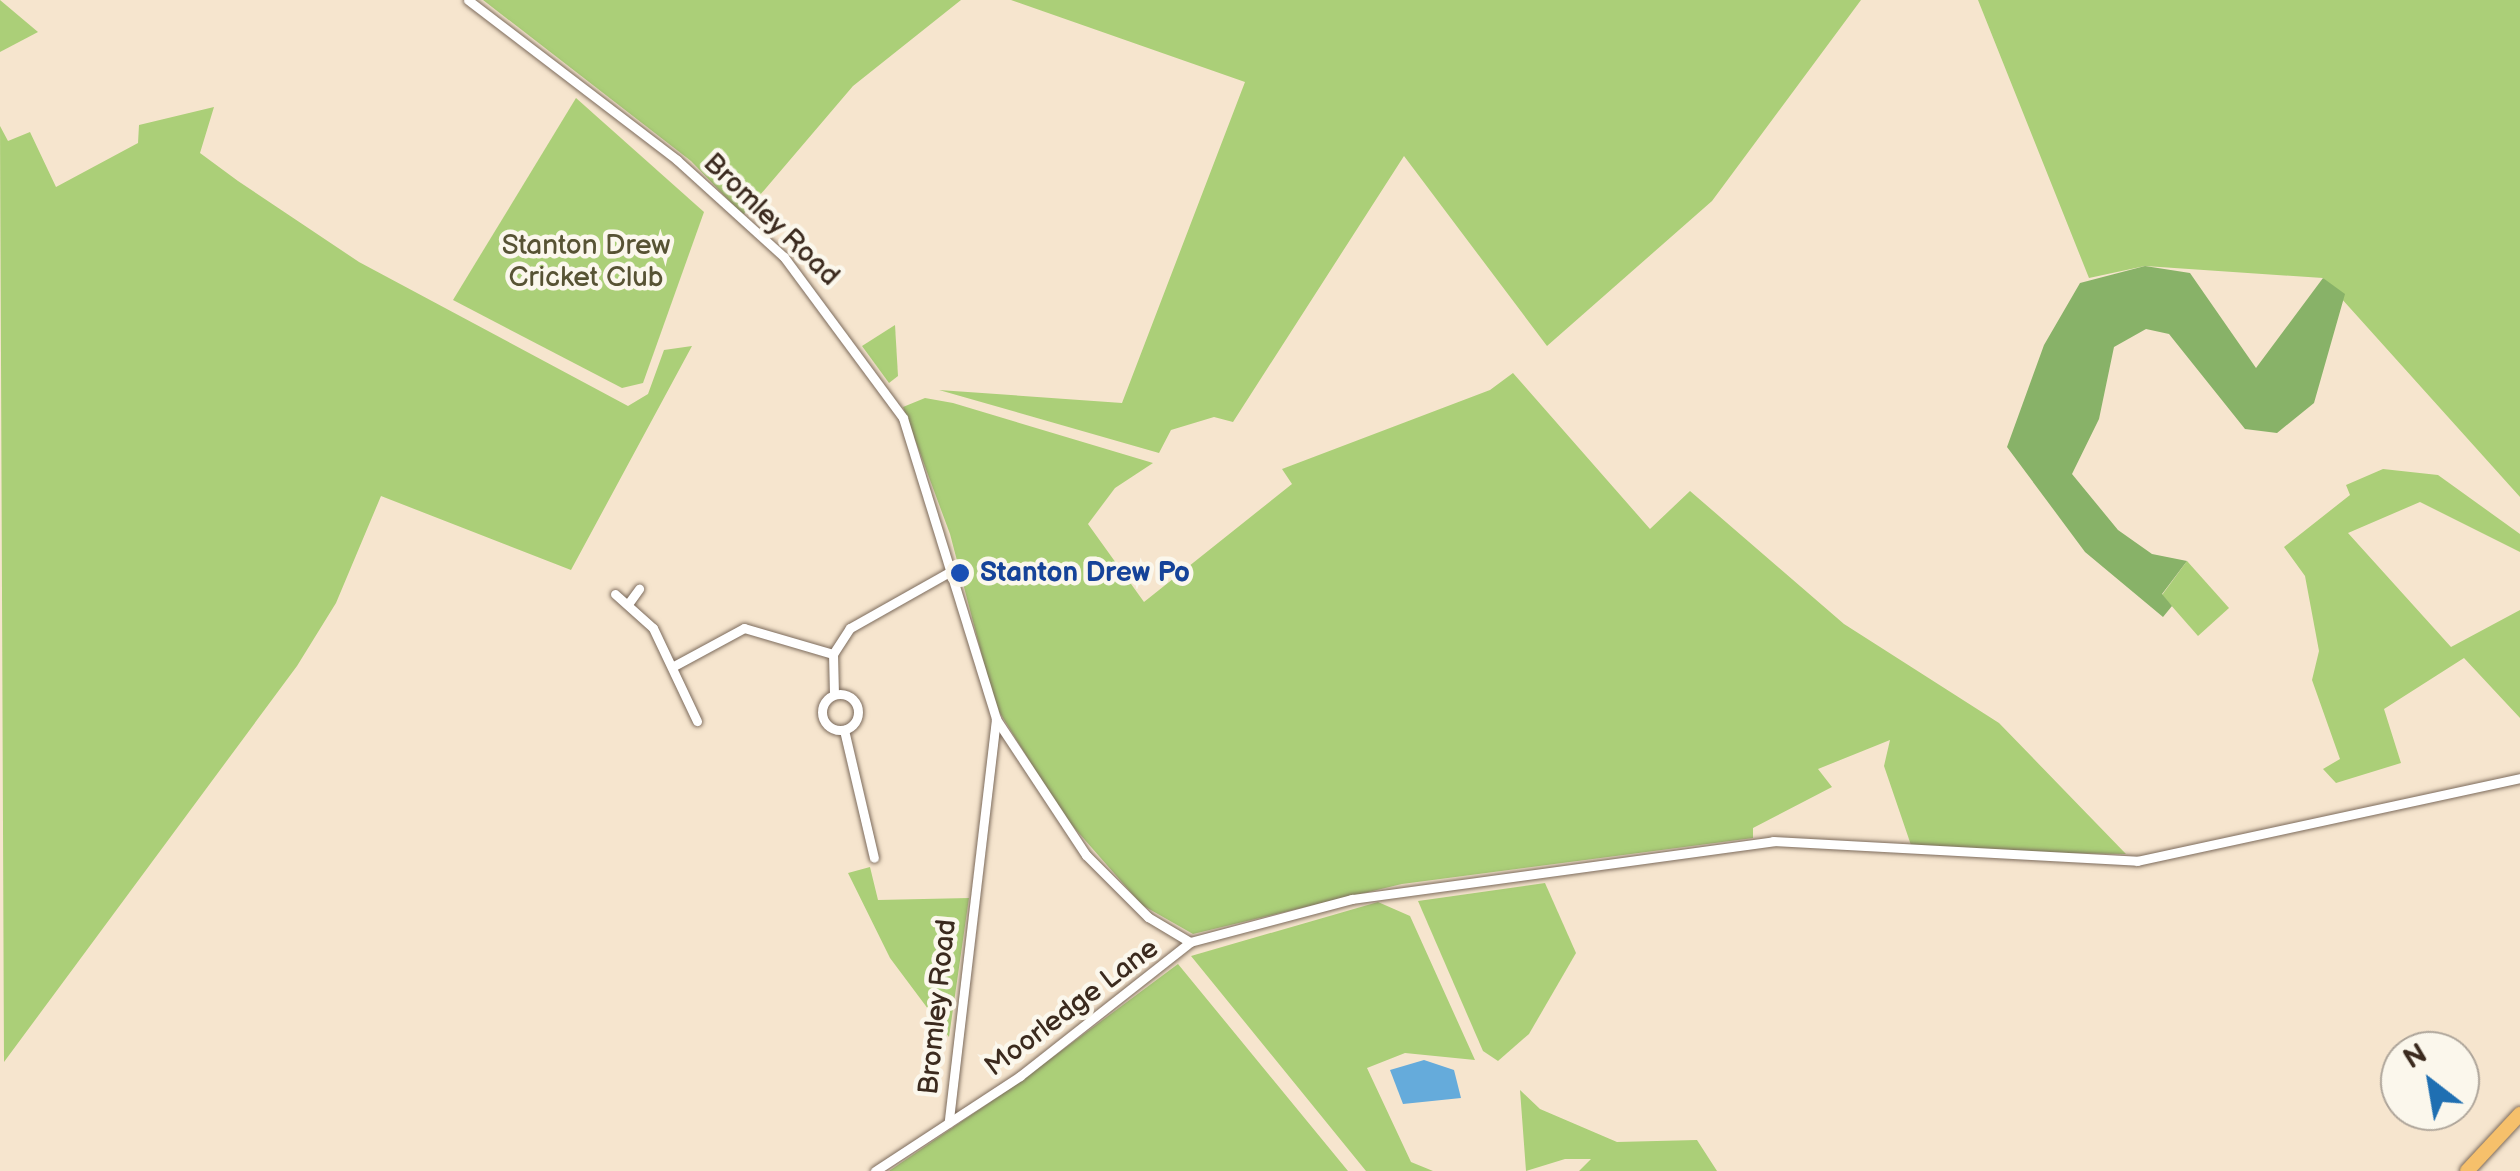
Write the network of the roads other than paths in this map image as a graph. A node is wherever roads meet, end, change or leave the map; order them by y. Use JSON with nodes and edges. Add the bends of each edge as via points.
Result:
{"nodes":[{"id":1,"x":468,"y":0,"type":"edge"},
{"id":2,"x":953,"y":570,"type":"junction"},
{"id":3,"x":638,"y":589,"type":"dead end"},
{"id":4,"x":615,"y":594,"type":"dead end"},
{"id":5,"x":628,"y":604,"type":"junction"},
{"id":6,"x":833,"y":654,"type":"junction"},
{"id":7,"x":672,"y":667,"type":"junction"},
{"id":8,"x":834,"y":694,"type":"junction"},
{"id":9,"x":996,"y":719,"type":"junction"},
{"id":10,"x":697,"y":721,"type":"dead end"},
{"id":11,"x":844,"y":730,"type":"junction"},
{"id":12,"x":2520,"y":778,"type":"edge"},
{"id":13,"x":874,"y":858,"type":"dead end"},
{"id":14,"x":1190,"y":942,"type":"junction"},
{"id":15,"x":2520,"y":1114,"type":"edge"},
{"id":16,"x":949,"y":1122,"type":"junction"},
{"id":17,"x":874,"y":1171,"type":"edge"},
{"id":18,"x":2467,"y":1171,"type":"edge"}],
"edges":[{"from":1,"to":2,"type":"street","name":"Bromley Road","via":[[677,160],[808,282],[895,398]]},
{"from":2,"to":6,"type":"street","via":[[874,607]]},
{"from":2,"to":9,"type":"street","name":"Bromley Road"},
{"from":3,"to":5,"type":"street"},
{"from":4,"to":5,"type":"street"},
{"from":5,"to":7,"type":"street"},
{"from":6,"to":7,"type":"street","via":[[744,628]]},
{"from":6,"to":8,"type":"street"},
{"from":7,"to":10,"type":"street"},
{"from":8,"to":11,"type":"street","via":[[821,714]]},
{"from":8,"to":11,"type":"street","via":[[858,708]]},
{"from":9,"to":14,"type":"street","name":"Bromley Road","via":[[1086,856],[1156,924]]},
{"from":9,"to":16,"type":"street","name":"Bromley Road"},
{"from":11,"to":13,"type":"street"},
{"from":12,"to":14,"type":"street","via":[[2138,861],[1772,842],[1352,899]]},
{"from":14,"to":16,"type":"street","name":"Moorledge Lane"},
{"from":15,"to":18,"type":"main road"},
{"from":16,"to":17,"type":"street","name":"Moorledge Lane"}]}
